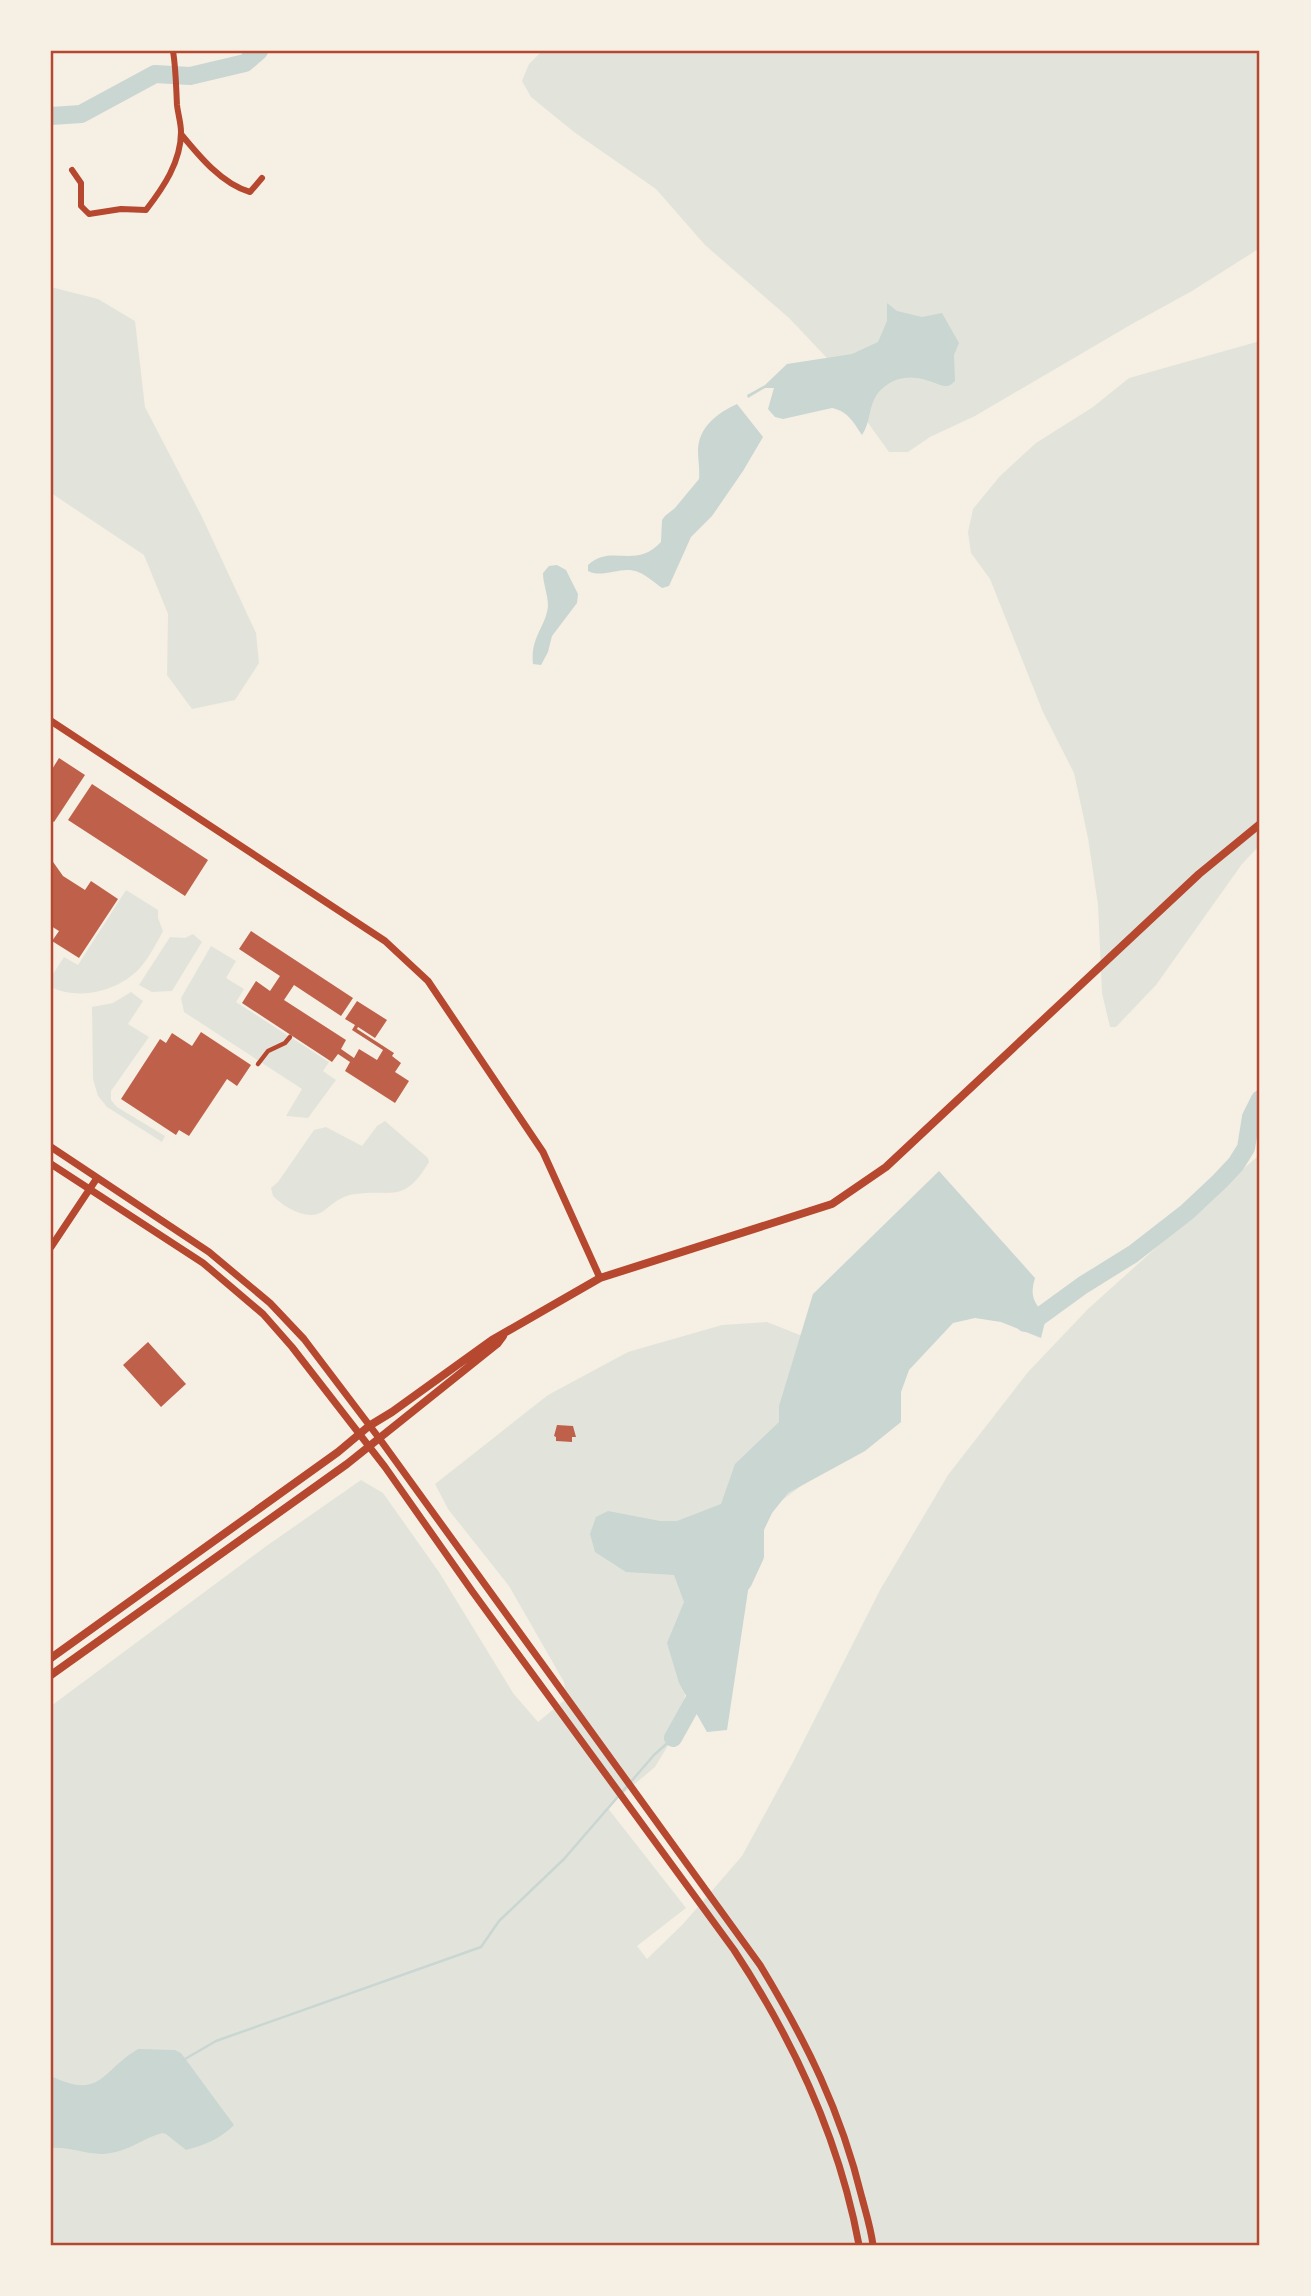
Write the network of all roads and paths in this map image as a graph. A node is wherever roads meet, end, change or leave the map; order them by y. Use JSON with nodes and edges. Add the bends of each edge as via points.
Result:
{"nodes":[{"id":1,"x":173,"y":51,"type":"edge"},
{"id":2,"x":181,"y":134,"type":"junction"},
{"id":3,"x":72,"y":170,"type":"dead end"},
{"id":4,"x":262,"y":177,"type":"dead end"},
{"id":5,"x":51,"y":721,"type":"edge"},
{"id":6,"x":1260,"y":824,"type":"edge"},
{"id":7,"x":290,"y":1037,"type":"dead end"},
{"id":8,"x":258,"y":1064,"type":"dead end"},
{"id":9,"x":51,"y":1147,"type":"edge"},
{"id":10,"x":51,"y":1164,"type":"edge"},
{"id":11,"x":97,"y":1178,"type":"junction"},
{"id":12,"x":89,"y":1189,"type":"junction"},
{"id":13,"x":51,"y":1247,"type":"edge"},
{"id":14,"x":600,"y":1278,"type":"junction"},
{"id":15,"x":505,"y":1333,"type":"junction"},
{"id":16,"x":369,"y":1426,"type":"junction"},
{"id":17,"x":359,"y":1434,"type":"junction"},
{"id":18,"x":379,"y":1438,"type":"junction"},
{"id":19,"x":368,"y":1447,"type":"junction"},
{"id":20,"x":51,"y":1658,"type":"edge"},
{"id":21,"x":51,"y":1675,"type":"edge"},
{"id":22,"x":852,"y":2155,"type":"junction"},
{"id":23,"x":837,"y":2160,"type":"junction"},
{"id":24,"x":859,"y":2245,"type":"edge"},
{"id":25,"x":873,"y":2245,"type":"edge"}],
"edges":[{"from":1,"to":2,"type":"street"},
{"from":2,"to":3,"type":"street","via":[[169,176],[146,210],[89,214],[81,206],[81,183]]},
{"from":2,"to":4,"type":"street","via":[[199,156],[239,189],[250,192]]},
{"from":5,"to":14,"type":"street","via":[[385,940],[428,981],[543,1152]]},
{"from":6,"to":14,"type":"main road","via":[[1199,874],[886,1167],[855,1190],[832,1204]]},
{"from":7,"to":8,"type":"street"},
{"from":9,"to":11,"type":"street"},
{"from":10,"to":12,"type":"street"},
{"from":11,"to":12,"type":"street"},
{"from":11,"to":16,"type":"street","via":[[240,1276],[304,1339]]},
{"from":12,"to":13,"type":"street"},
{"from":12,"to":17,"type":"street","via":[[203,1263],[263,1314]]},
{"from":14,"to":15,"type":"main road"},
{"from":15,"to":16,"type":"main road"},
{"from":15,"to":18,"type":"main road"},
{"from":16,"to":17,"type":"main road"},
{"from":16,"to":18,"type":"street"},
{"from":17,"to":19,"type":"street"},
{"from":17,"to":20,"type":"main road"},
{"from":18,"to":19,"type":"main road"},
{"from":18,"to":22,"type":"street","via":[[760,1965],[820,2073]]},
{"from":19,"to":21,"type":"main road"},
{"from":19,"to":23,"type":"street","via":[[734,1950],[793,2048]]},
{"from":22,"to":23,"type":"street"},
{"from":22,"to":25,"type":"street"},
{"from":23,"to":24,"type":"street"}]}
